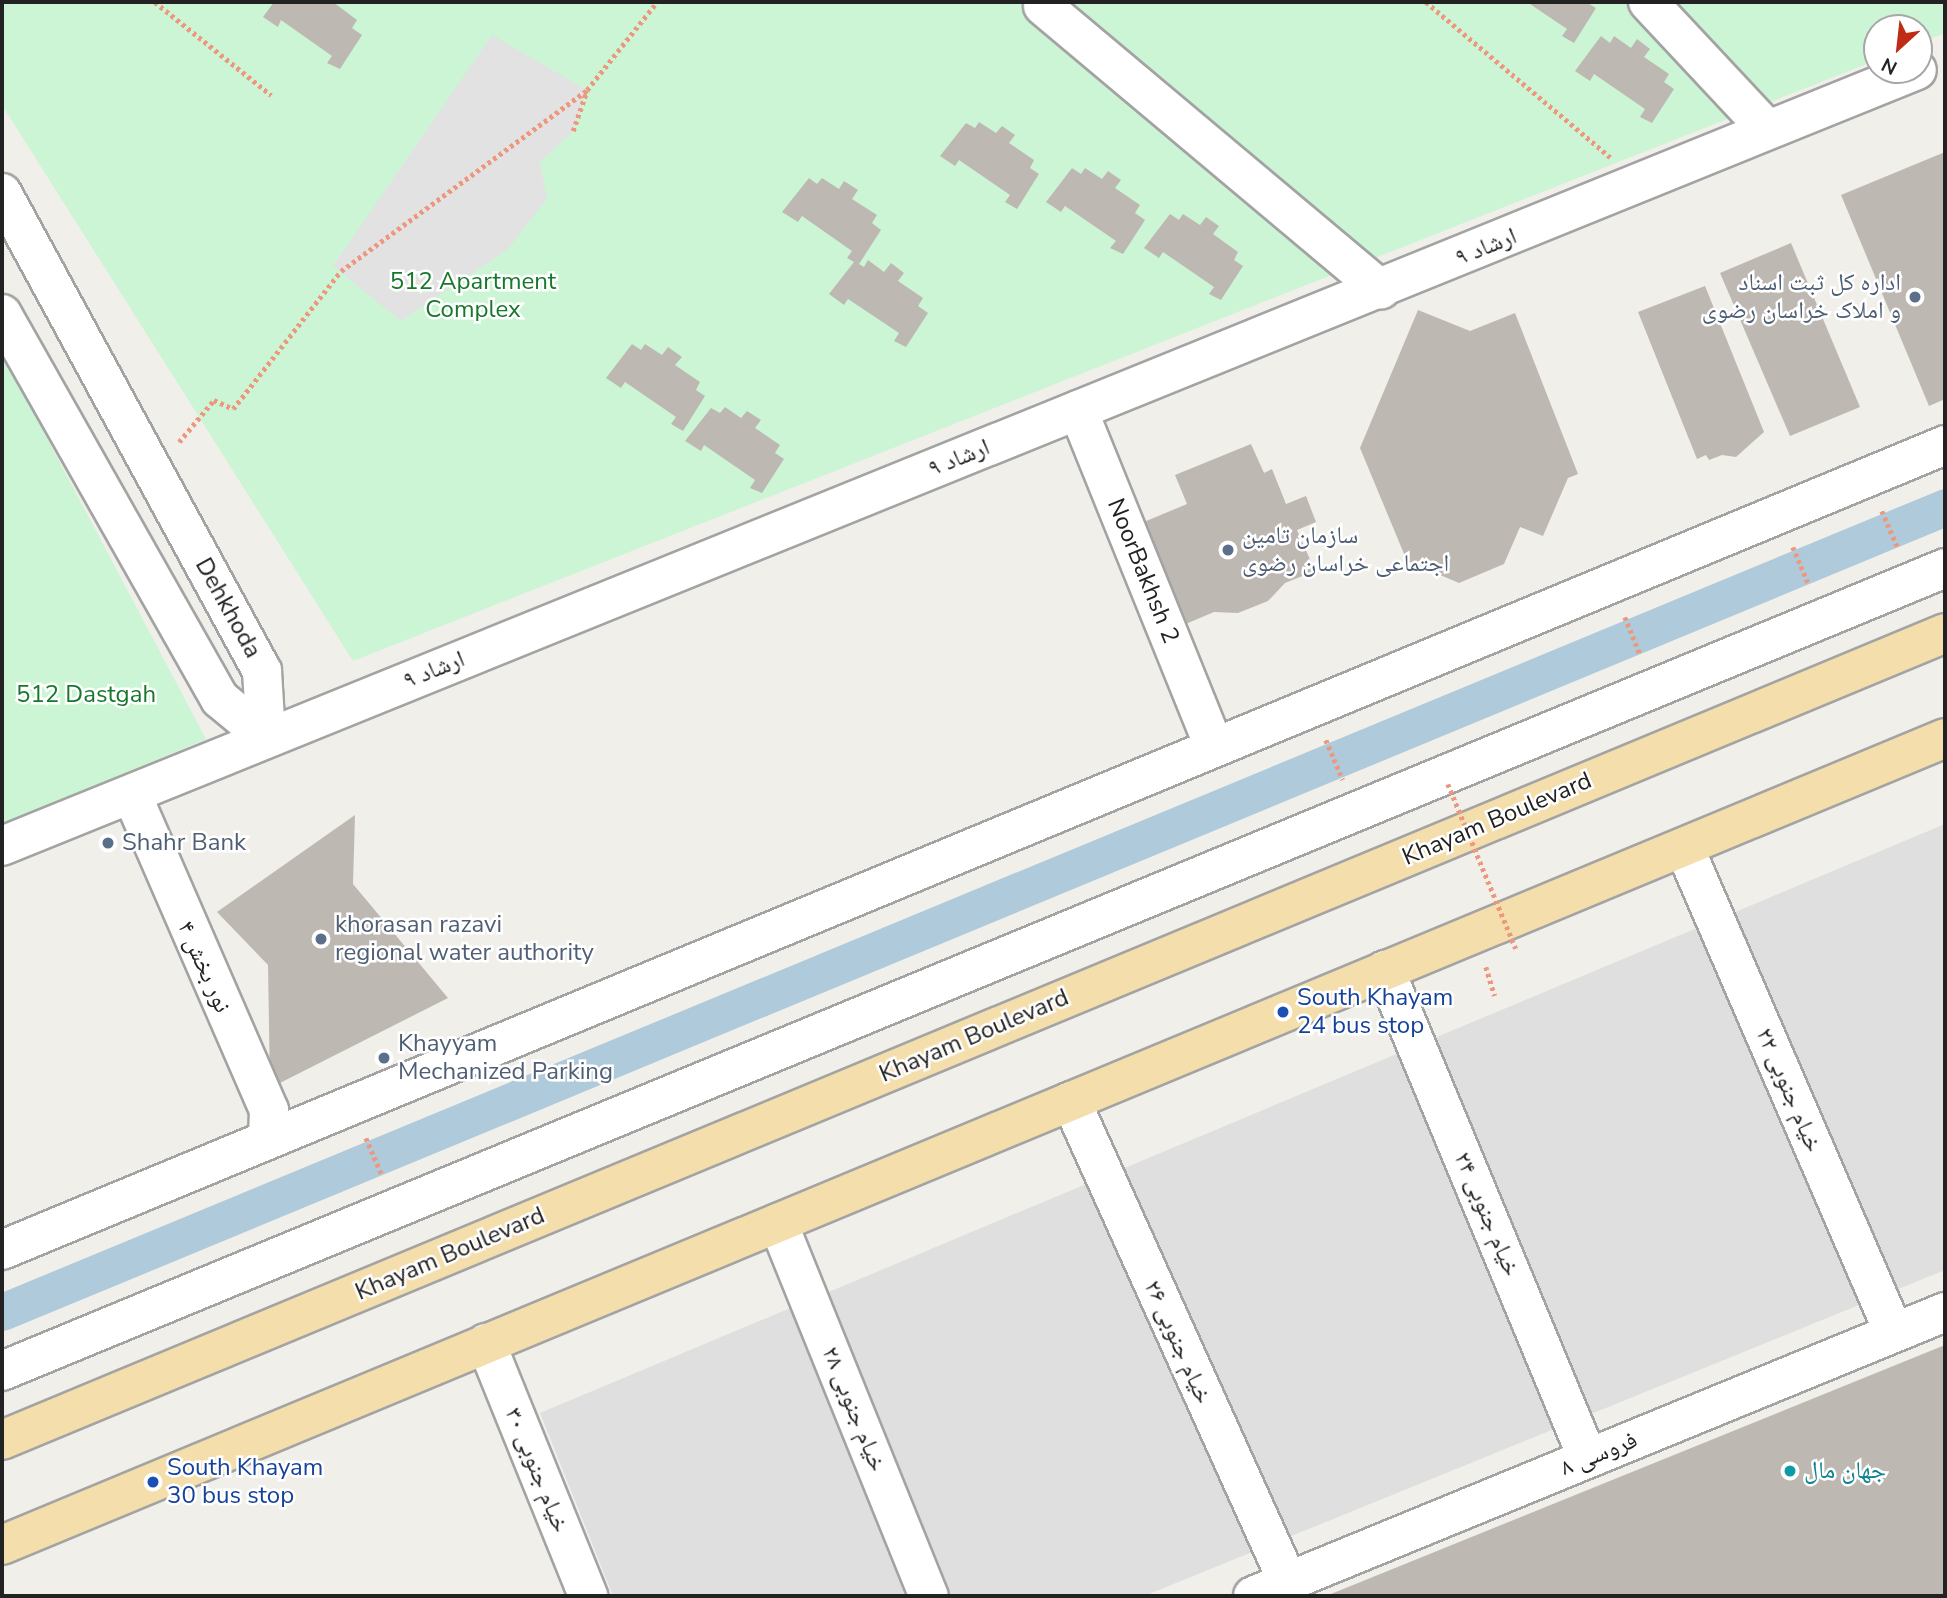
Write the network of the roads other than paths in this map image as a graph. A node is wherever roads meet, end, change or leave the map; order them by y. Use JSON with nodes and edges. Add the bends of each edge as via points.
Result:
{"nodes":[{"id":1,"x":1648,"y":2,"type":"edge"},
{"id":2,"x":1043,"y":6,"type":"dead end"},
{"id":3,"x":1881,"y":84,"type":"edge"},
{"id":4,"x":1766,"y":128,"type":"junction"},
{"id":5,"x":2,"y":193,"type":"edge"},
{"id":6,"x":1381,"y":290,"type":"junction"},
{"id":7,"x":2,"y":314,"type":"edge"},
{"id":8,"x":1078,"y":410,"type":"junction"},
{"id":9,"x":1945,"y":445,"type":"edge"},
{"id":10,"x":1928,"y":574,"type":"edge"},
{"id":11,"x":1945,"y":633,"type":"edge"},
{"id":12,"x":1208,"y":732,"type":"dead end"},
{"id":13,"x":266,"y":737,"type":"junction"},
{"id":14,"x":1945,"y":738,"type":"edge"},
{"id":15,"x":132,"y":795,"type":"junction"},
{"id":16,"x":2,"y":846,"type":"edge"},
{"id":17,"x":1684,"y":847,"type":"junction"},
{"id":18,"x":1385,"y":970,"type":"junction"},
{"id":19,"x":1071,"y":1101,"type":"junction"},
{"id":20,"x":268,"y":1139,"type":"junction"},
{"id":21,"x":778,"y":1223,"type":"junction"},
{"id":22,"x":2,"y":1250,"type":"edge"},
{"id":23,"x":1945,"y":1312,"type":"edge"},
{"id":24,"x":1894,"y":1333,"type":"junction"},
{"id":25,"x":486,"y":1343,"type":"junction"},
{"id":26,"x":2,"y":1371,"type":"edge"},
{"id":27,"x":2,"y":1440,"type":"edge"},
{"id":28,"x":1588,"y":1459,"type":"junction"},
{"id":29,"x":2,"y":1545,"type":"edge"},
{"id":30,"x":1270,"y":1589,"type":"edge"},
{"id":31,"x":588,"y":1596,"type":"edge"},
{"id":32,"x":929,"y":1596,"type":"edge"}],
"edges":[{"from":1,"to":4,"type":"street"},
{"from":2,"to":6,"type":"street"},
{"from":3,"to":4,"type":"street","name":"ارشاد ۹"},
{"from":4,"to":6,"type":"street","name":"ارشاد ۹"},
{"from":5,"to":13,"type":"street","name":"Dehkhoda","via":[[262,671]]},
{"from":6,"to":8,"type":"street","name":"ارشاد ۹"},
{"from":7,"to":13,"type":"street","via":[[220,699]]},
{"from":8,"to":12,"type":"street","name":"NoorBakhsh 2"},
{"from":8,"to":13,"type":"street","name":"ارشاد ۹"},
{"from":9,"to":20,"type":"street"},
{"from":10,"to":26,"type":"street"},
{"from":11,"to":27,"type":"main road","name":"Khayam Boulevard"},
{"from":13,"to":15,"type":"street","name":"ارشاد ۹"},
{"from":14,"to":17,"type":"main road"},
{"from":15,"to":16,"type":"street","name":"ارشاد ۹"},
{"from":15,"to":20,"type":"street","name":"نور بخش ۴","via":[[268,1110]]},
{"from":17,"to":18,"type":"main road"},
{"from":17,"to":24,"type":"street","name":"خیام جنوبی ۲۲"},
{"from":18,"to":19,"type":"main road"},
{"from":18,"to":28,"type":"street","name":"خیام جنوبی ۲۴"},
{"from":19,"to":21,"type":"main road"},
{"from":19,"to":30,"type":"street","name":"خیام جنوبی ۲۶"},
{"from":20,"to":22,"type":"street"},
{"from":21,"to":25,"type":"main road"},
{"from":21,"to":32,"type":"street","name":"خیام جنوبی ۲۸"},
{"from":23,"to":24,"type":"street","name":"فروسی ۸"},
{"from":24,"to":28,"type":"street","name":"فروسی ۸"},
{"from":25,"to":29,"type":"main road"},
{"from":25,"to":31,"type":"street","name":"خیام جنوبی ۳۰"},
{"from":28,"to":30,"type":"street","name":"فروسی ۸"}]}
